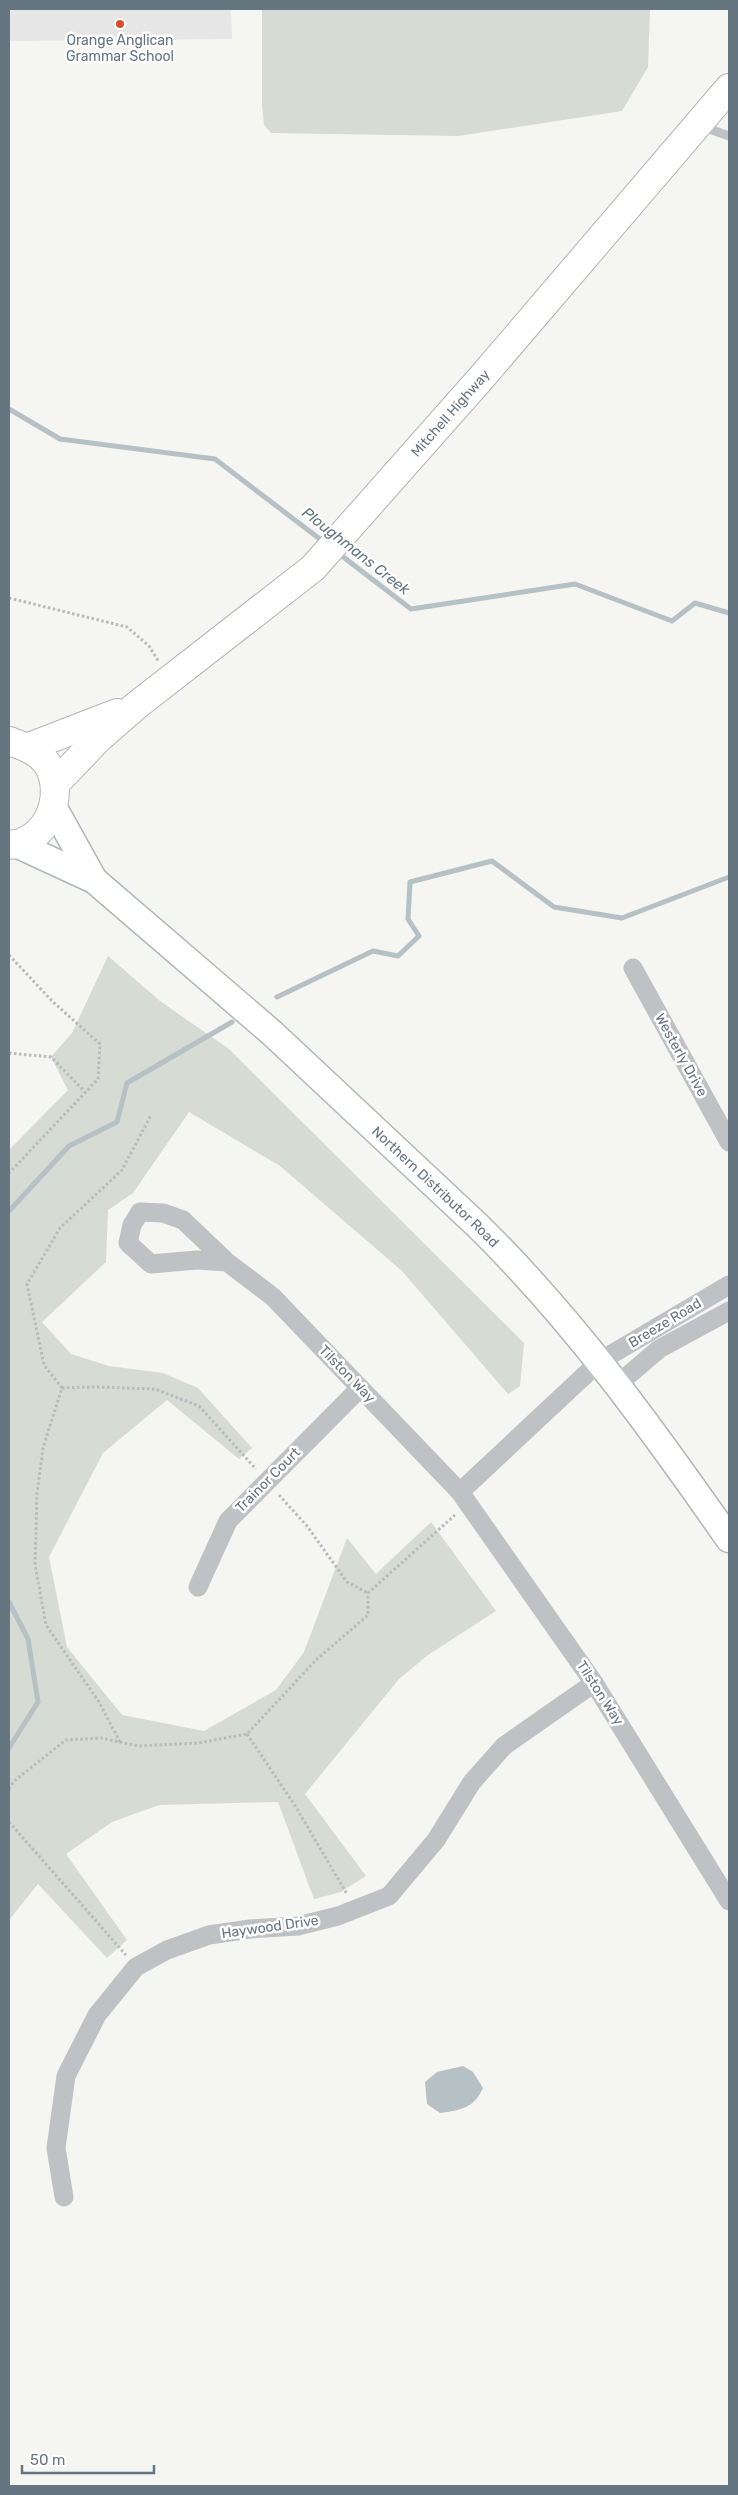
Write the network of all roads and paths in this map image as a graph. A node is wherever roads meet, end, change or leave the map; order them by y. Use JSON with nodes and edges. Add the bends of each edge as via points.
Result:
{"nodes":[{"id":1,"x":729,"y":88,"type":"edge"},
{"id":2,"x":699,"y":125,"type":"junction"},
{"id":3,"x":729,"y":136,"type":"edge"},
{"id":4,"x":9,"y":598,"type":"edge"},
{"id":5,"x":170,"y":680,"type":"junction"},
{"id":6,"x":138,"y":705,"type":"junction"},
{"id":7,"x":19,"y":744,"type":"edge"},
{"id":8,"x":54,"y":796,"type":"junction"},
{"id":9,"x":12,"y":844,"type":"edge"},
{"id":10,"x":94,"y":880,"type":"junction"},
{"id":11,"x":9,"y":955,"type":"edge"},
{"id":12,"x":633,"y":968,"type":"dead end"},
{"id":13,"x":9,"y":1053,"type":"edge"},
{"id":14,"x":85,"y":1092,"type":"junction"},
{"id":15,"x":151,"y":1115,"type":"dead end"},
{"id":16,"x":729,"y":1142,"type":"edge"},
{"id":17,"x":9,"y":1173,"type":"edge"},
{"id":18,"x":227,"y":1262,"type":"junction"},
{"id":19,"x":729,"y":1285,"type":"edge"},
{"id":20,"x":729,"y":1311,"type":"edge"},
{"id":21,"x":600,"y":1361,"type":"junction"},
{"id":22,"x":618,"y":1384,"type":"junction"},
{"id":23,"x":62,"y":1388,"type":"junction"},
{"id":24,"x":360,"y":1388,"type":"junction"},
{"id":25,"x":267,"y":1482,"type":"junction"},
{"id":26,"x":464,"y":1498,"type":"junction"},
{"id":27,"x":729,"y":1539,"type":"edge"},
{"id":28,"x":198,"y":1587,"type":"dead end"},
{"id":29,"x":368,"y":1593,"type":"junction"},
{"id":30,"x":594,"y":1683,"type":"junction"},
{"id":31,"x":247,"y":1734,"type":"junction"},
{"id":32,"x":120,"y":1742,"type":"junction"},
{"id":33,"x":9,"y":1789,"type":"edge"},
{"id":34,"x":9,"y":1822,"type":"edge"},
{"id":35,"x":729,"y":1901,"type":"edge"},
{"id":36,"x":356,"y":1909,"type":"junction"},
{"id":37,"x":136,"y":1966,"type":"junction"},
{"id":38,"x":64,"y":2197,"type":"dead end"}],
"edges":[{"from":1,"to":2,"type":"highway","name":"Mitchell Highway"},
{"from":2,"to":3,"type":"lane"},
{"from":2,"to":5,"type":"highway","name":"Mitchell Highway","via":[[313,568]]},
{"from":4,"to":5,"type":"path","via":[[127,627],[149,646]]},
{"from":5,"to":6,"type":"highway","name":"Mitchell Highway"},
{"from":6,"to":7,"type":"highway","name":"Mitchell Highway"},
{"from":6,"to":8,"type":"highway","name":"Mitchell Highway","via":[[98,739]]},
{"from":7,"to":8,"type":"highway","via":[[47,764]]},
{"from":8,"to":9,"type":"highway","name":"Mitchell Highway","via":[[39,832]]},
{"from":8,"to":10,"type":"main road","name":"Northern Distributor Road"},
{"from":9,"to":10,"type":"main road","name":"Northern Distributor Road"},
{"from":10,"to":21,"type":"main road","name":"Northern Distributor Road","via":[[272,1033],[478,1225]]},
{"from":11,"to":14,"type":"path","via":[[53,1002],[100,1044],[98,1079]]},
{"from":12,"to":16,"type":"street","name":"Westerly Drive"},
{"from":13,"to":14,"type":"path","via":[[51,1057]]},
{"from":14,"to":17,"type":"path"},
{"from":15,"to":23,"type":"path","via":[[122,1170],[60,1228],[27,1284],[44,1365]]},
{"from":18,"to":18,"type":"street","name":"Tilston Way","via":[[196,1260],[151,1264],[128,1243],[132,1225],[140,1212],[163,1213],[183,1220]]},
{"from":18,"to":24,"type":"street","name":"Tilston Way","via":[[273,1297]]},
{"from":19,"to":21,"type":"street","name":"Breeze Road"},
{"from":20,"to":22,"type":"street","name":"Breeze Road","via":[[659,1349]]},
{"from":21,"to":22,"type":"main road","name":"Northern Distributor Road"},
{"from":21,"to":26,"type":"street"},
{"from":22,"to":27,"type":"main road","name":"Northern Distributor Road"},
{"from":23,"to":25,"type":"path","via":[[155,1389],[199,1406]]},
{"from":23,"to":32,"type":"path","via":[[43,1448],[37,1493],[35,1565],[46,1625],[99,1702]]},
{"from":24,"to":25,"type":"street","name":"Trainor Court"},
{"from":24,"to":26,"type":"street","name":"Tilston Way"},
{"from":25,"to":28,"type":"street","name":"Trainor Court","via":[[228,1521]]},
{"from":25,"to":29,"type":"path","via":[[307,1526],[347,1582]]},
{"from":26,"to":29,"type":"path"},
{"from":26,"to":30,"type":"street","name":"Tilston Way"},
{"from":29,"to":31,"type":"path","via":[[368,1614],[316,1660]]},
{"from":30,"to":35,"type":"street","name":"Tilston Way"},
{"from":30,"to":36,"type":"street","name":"Haywood Drive","via":[[504,1746],[472,1782],[436,1840],[389,1896]]},
{"from":31,"to":32,"type":"path","via":[[198,1743],[138,1746]]},
{"from":31,"to":36,"type":"path","via":[[294,1804]]},
{"from":32,"to":33,"type":"path","via":[[102,1738],[66,1740],[14,1780]]},
{"from":34,"to":37,"type":"path"},
{"from":36,"to":37,"type":"street","name":"Haywood Drive","via":[[298,1926],[208,1935]]},
{"from":37,"to":38,"type":"street","name":"Haywood Drive","via":[[97,2015],[66,2076],[56,2148]]}]}
